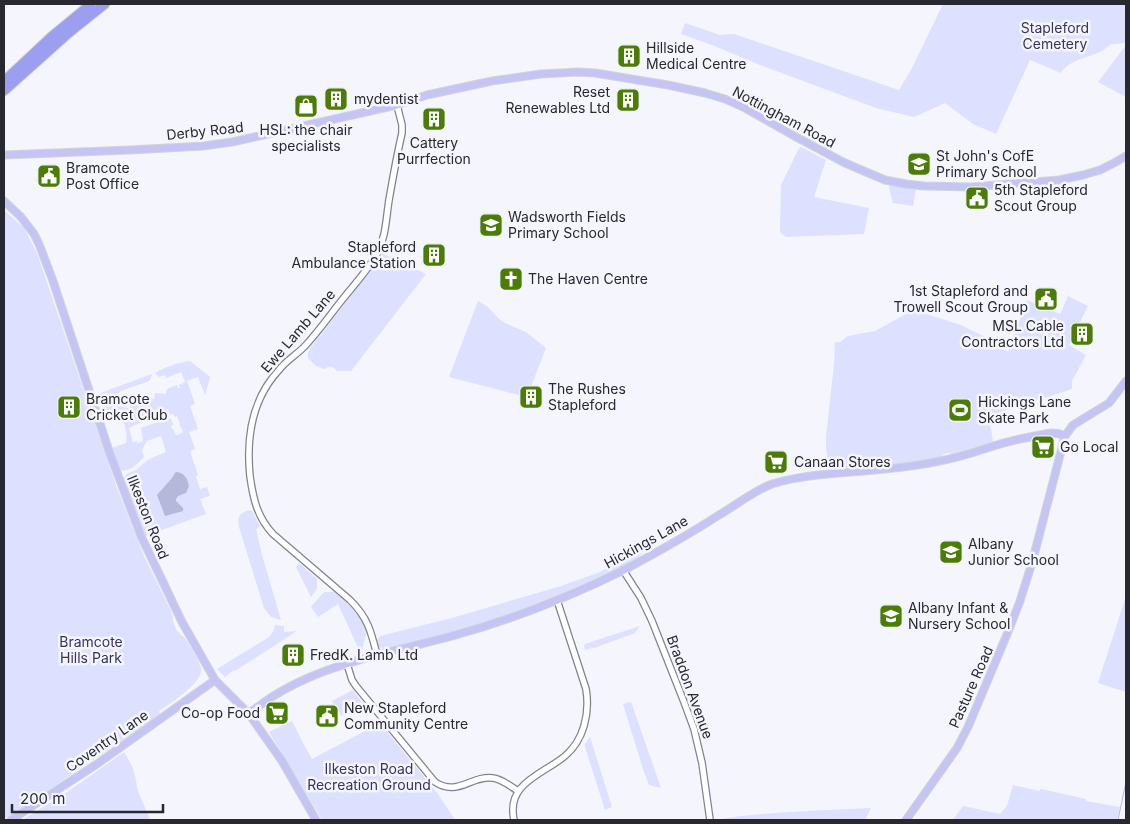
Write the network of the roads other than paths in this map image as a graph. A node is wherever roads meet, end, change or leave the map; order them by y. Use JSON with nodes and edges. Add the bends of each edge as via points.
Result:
{"nodes":[{"id":1,"x":91,"y":4,"type":"edge"},
{"id":2,"x":105,"y":4,"type":"edge"},
{"id":3,"x":4,"y":81,"type":"edge"},
{"id":4,"x":4,"y":91,"type":"edge"},
{"id":5,"x":396,"y":105,"type":"junction"},
{"id":6,"x":4,"y":153,"type":"edge"},
{"id":7,"x":1126,"y":156,"type":"edge"},
{"id":8,"x":4,"y":201,"type":"edge"},
{"id":9,"x":1126,"y":381,"type":"edge"},
{"id":10,"x":1065,"y":436,"type":"junction"},
{"id":11,"x":624,"y":570,"type":"junction"},
{"id":12,"x":557,"y":600,"type":"junction"},
{"id":13,"x":377,"y":655,"type":"junction"},
{"id":14,"x":347,"y":664,"type":"junction"},
{"id":15,"x":215,"y":680,"type":"junction"},
{"id":16,"x":249,"y":714,"type":"junction"},
{"id":17,"x":518,"y":791,"type":"junction"},
{"id":18,"x":11,"y":820,"type":"edge"},
{"id":19,"x":316,"y":820,"type":"edge"},
{"id":20,"x":514,"y":820,"type":"edge"},
{"id":21,"x":710,"y":820,"type":"edge"},
{"id":22,"x":906,"y":820,"type":"edge"}],
"edges":[{"from":1,"to":3,"type":"highway"},
{"from":2,"to":4,"type":"highway"},
{"from":5,"to":6,"type":"main road","name":"Derby Road","via":[[203,146]]},
{"from":5,"to":7,"type":"main road","name":"Nottingham Road","via":[[492,81],[562,72],[595,73],[675,86],[725,99],[854,168],[906,184],[969,187],[1058,180],[1083,176]]},
{"from":5,"to":13,"type":"street","name":"Ewe Lamb Lane","via":[[402,132],[381,245],[376,256],[309,342],[265,388],[253,416],[249,445],[252,489],[263,522],[359,610],[369,626]]},
{"from":8,"to":15,"type":"main road","name":"Ilkeston Road","via":[[25,222],[39,244],[141,536],[182,622]]},
{"from":9,"to":10,"type":"main road","via":[[1109,403],[1073,425]]},
{"from":10,"to":11,"type":"main road","name":"Hickings Lane","via":[[1052,433],[926,464],[822,475],[774,484]]},
{"from":10,"to":22,"type":"main road","name":"Pasture Road","via":[[1026,586],[999,654],[957,748]]},
{"from":11,"to":12,"type":"main road","name":"Hickings Lane"},
{"from":11,"to":21,"type":"street","name":"Braddon Avenue","via":[[652,621],[694,729],[704,771]]},
{"from":12,"to":13,"type":"main road","name":"Hickings Lane","via":[[511,618]]},
{"from":12,"to":17,"type":"street","via":[[586,689],[586,718],[578,739],[567,754]]},
{"from":13,"to":14,"type":"main road","name":"Hickings Lane"},
{"from":14,"to":16,"type":"main road","name":"Hickings Lane","via":[[286,689]]},
{"from":14,"to":17,"type":"street","via":[[356,686],[436,782],[445,788],[453,788],[493,778]]},
{"from":15,"to":16,"type":"main road","name":"Ilkeston Road"},
{"from":15,"to":18,"type":"main road","name":"Coventry Lane"},
{"from":16,"to":19,"type":"main road","name":"Ilkeston Road","via":[[282,760]]},
{"from":17,"to":20,"type":"street","via":[[512,810]]}]}
